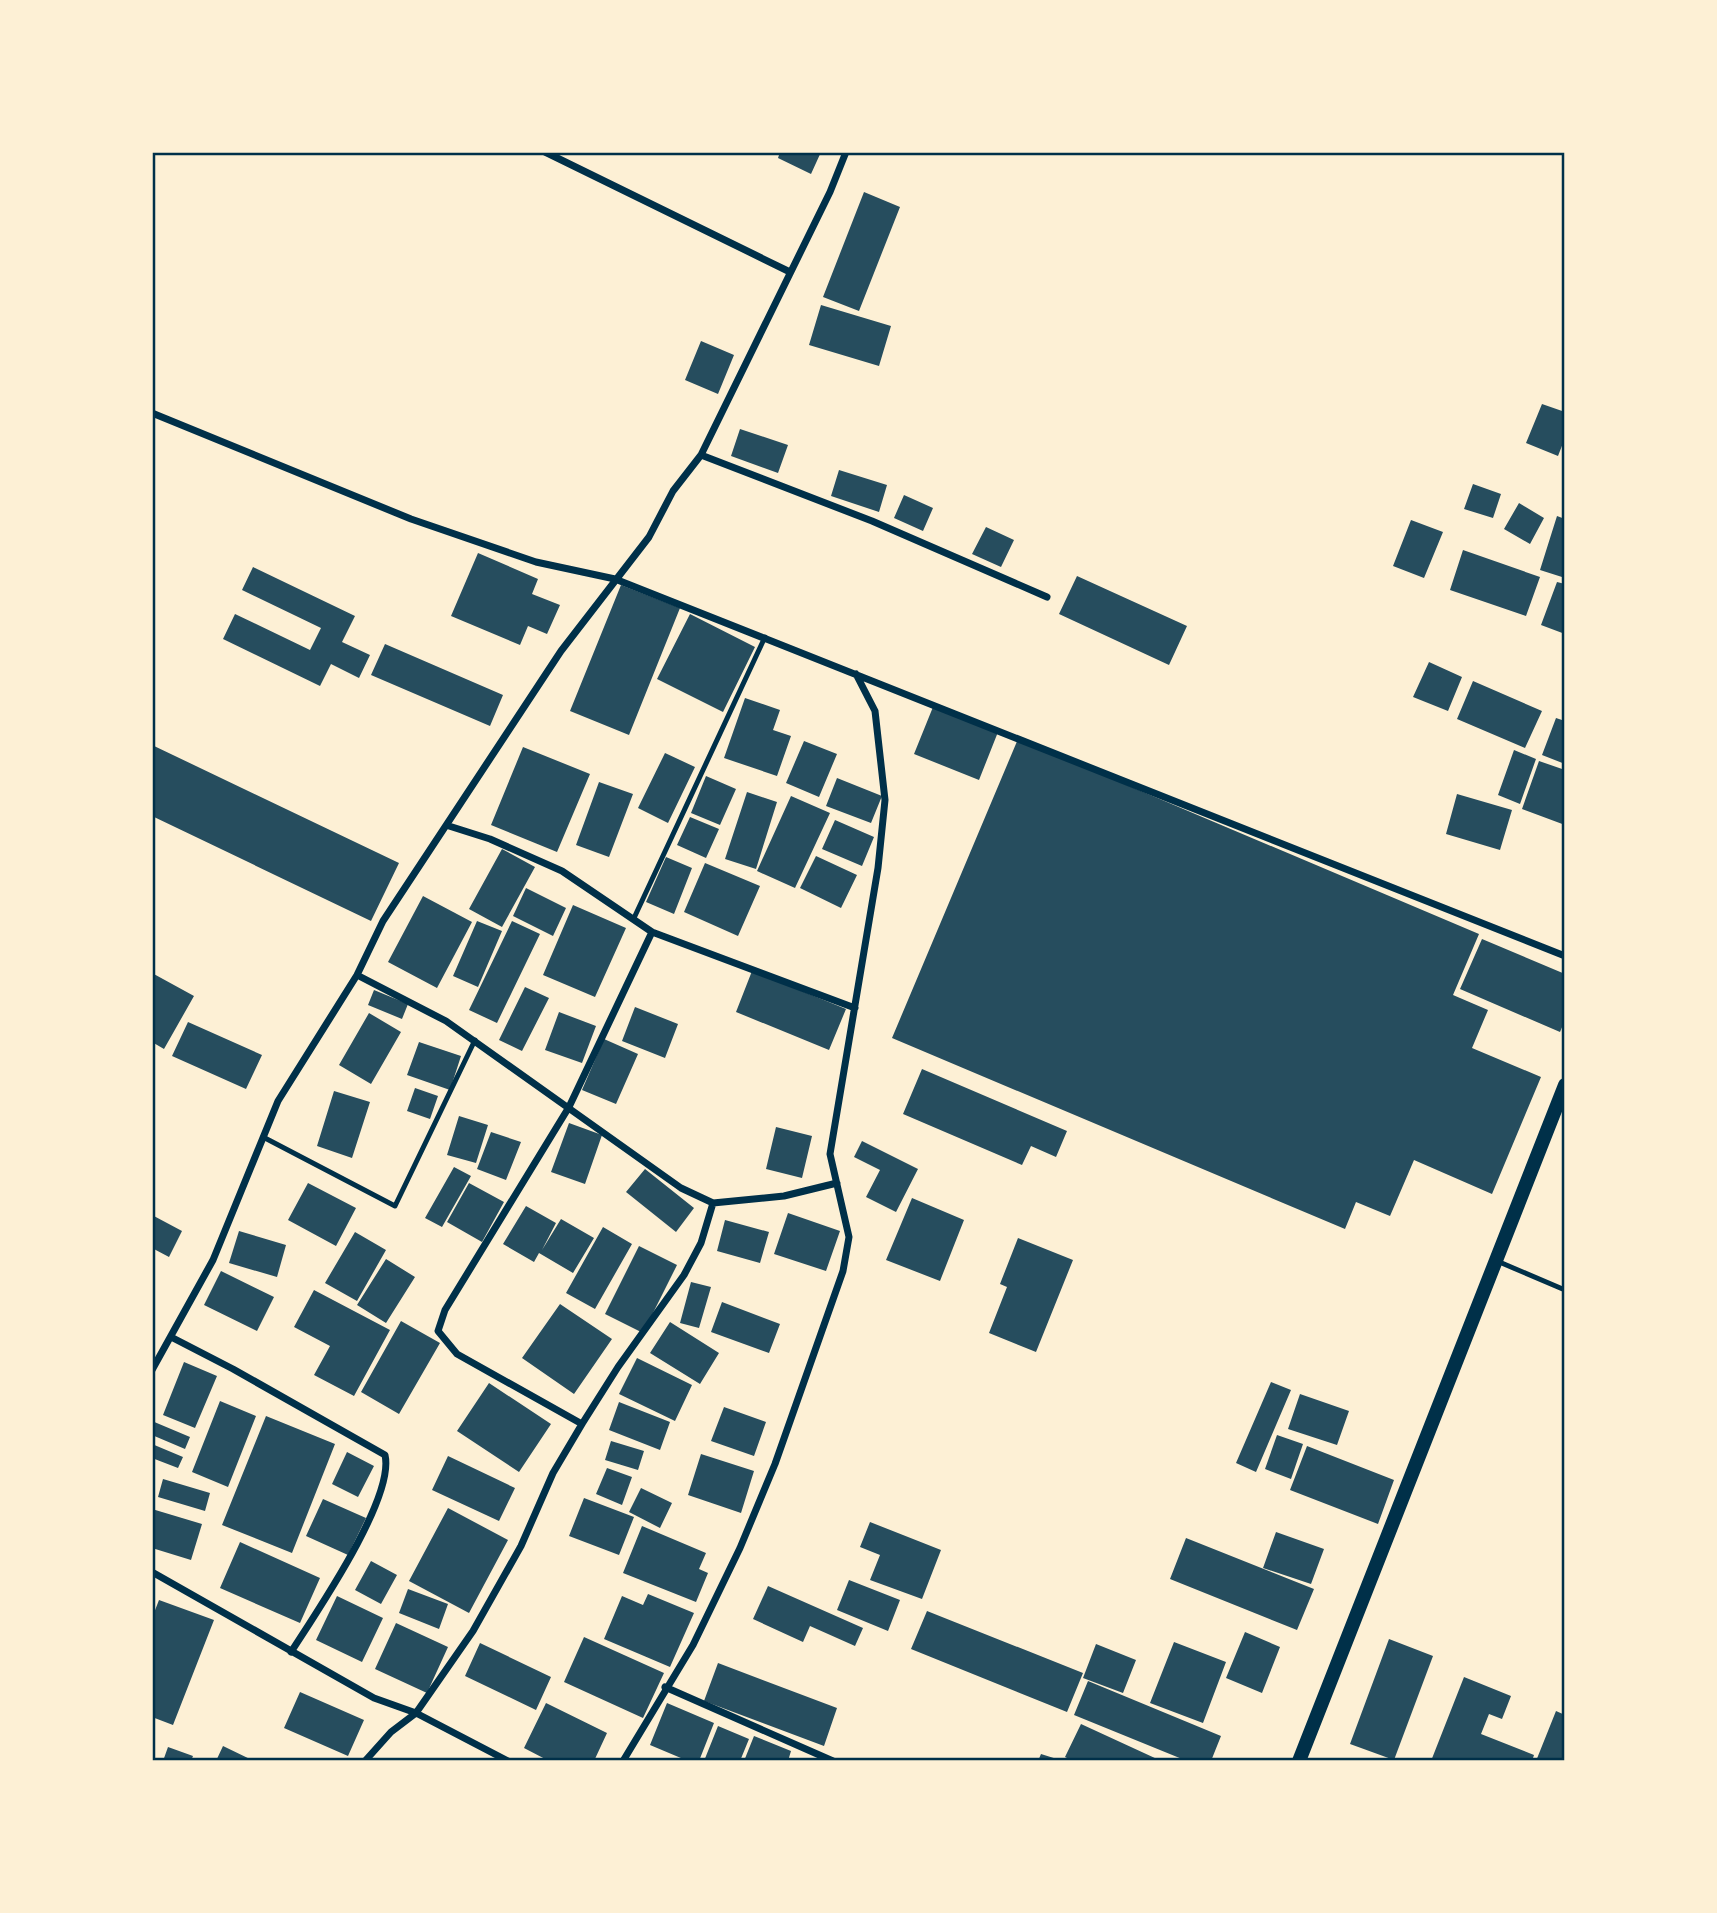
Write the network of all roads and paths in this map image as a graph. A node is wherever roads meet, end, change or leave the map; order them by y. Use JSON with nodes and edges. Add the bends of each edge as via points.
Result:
{"nodes":[{"id":1,"x":545,"y":152,"type":"edge"},
{"id":2,"x":846,"y":152,"type":"edge"},
{"id":3,"x":790,"y":272,"type":"junction"},
{"id":4,"x":152,"y":413,"type":"edge"},
{"id":5,"x":701,"y":454,"type":"junction"},
{"id":6,"x":615,"y":579,"type":"junction"},
{"id":7,"x":1047,"y":597,"type":"dead end"},
{"id":8,"x":765,"y":638,"type":"junction"},
{"id":9,"x":856,"y":673,"type":"junction"},
{"id":10,"x":449,"y":825,"type":"junction"},
{"id":11,"x":634,"y":918,"type":"junction"},
{"id":12,"x":652,"y":932,"type":"junction"},
{"id":13,"x":1565,"y":956,"type":"edge"},
{"id":14,"x":357,"y":975,"type":"junction"},
{"id":15,"x":855,"y":1008,"type":"junction"},
{"id":16,"x":475,"y":1040,"type":"junction"},
{"id":17,"x":1565,"y":1085,"type":"edge"},
{"id":18,"x":569,"y":1107,"type":"junction"},
{"id":19,"x":263,"y":1137,"type":"junction"},
{"id":20,"x":837,"y":1182,"type":"junction"},
{"id":21,"x":713,"y":1203,"type":"junction"},
{"id":22,"x":1494,"y":1260,"type":"junction"},
{"id":23,"x":1565,"y":1290,"type":"edge"},
{"id":24,"x":171,"y":1337,"type":"junction"},
{"id":25,"x":152,"y":1370,"type":"edge"},
{"id":26,"x":582,"y":1424,"type":"junction"},
{"id":27,"x":152,"y":1572,"type":"edge"},
{"id":28,"x":290,"y":1651,"type":"junction"},
{"id":29,"x":666,"y":1687,"type":"junction"},
{"id":30,"x":416,"y":1713,"type":"junction"},
{"id":31,"x":365,"y":1761,"type":"edge"},
{"id":32,"x":508,"y":1761,"type":"edge"},
{"id":33,"x":623,"y":1761,"type":"edge"},
{"id":34,"x":833,"y":1761,"type":"edge"},
{"id":35,"x":1299,"y":1761,"type":"edge"}],
"edges":[{"from":1,"to":3,"type":"street"},
{"from":2,"to":3,"type":"street"},
{"from":3,"to":5,"type":"street"},
{"from":4,"to":6,"type":"street","via":[[411,519],[536,562]]},
{"from":5,"to":6,"type":"street","via":[[649,537]]},
{"from":5,"to":7,"type":"street"},
{"from":6,"to":8,"type":"street"},
{"from":6,"to":10,"type":"street","via":[[482,768]]},
{"from":8,"to":9,"type":"street"},
{"from":8,"to":11,"type":"lane"},
{"from":9,"to":13,"type":"street"},
{"from":9,"to":15,"type":"street","via":[[875,711],[885,800]]},
{"from":10,"to":11,"type":"street","via":[[562,870]]},
{"from":10,"to":14,"type":"street","via":[[383,921]]},
{"from":11,"to":12,"type":"street"},
{"from":12,"to":15,"type":"street"},
{"from":12,"to":18,"type":"street"},
{"from":14,"to":16,"type":"street"},
{"from":14,"to":19,"type":"street","via":[[278,1101]]},
{"from":15,"to":20,"type":"street","via":[[830,1154]]},
{"from":16,"to":18,"type":"street"},
{"from":16,"to":19,"type":"lane","via":[[395,1206]]},
{"from":17,"to":22,"type":"main road"},
{"from":18,"to":21,"type":"street","via":[[681,1188]]},
{"from":18,"to":26,"type":"street","via":[[445,1311],[438,1331],[457,1354]]},
{"from":19,"to":24,"type":"street","via":[[213,1260]]},
{"from":20,"to":21,"type":"street","via":[[784,1196]]},
{"from":20,"to":29,"type":"street","via":[[849,1237],[843,1271],[775,1464],[740,1548],[693,1645]]},
{"from":21,"to":26,"type":"street","via":[[701,1243],[684,1275]]},
{"from":22,"to":23,"type":"lane"},
{"from":22,"to":35,"type":"main road"},
{"from":24,"to":25,"type":"street"},
{"from":24,"to":28,"type":"street","via":[[385,1455],[385,1480],[371,1514]]},
{"from":26,"to":30,"type":"street","via":[[473,1631]]},
{"from":27,"to":28,"type":"street"},
{"from":28,"to":30,"type":"street","via":[[374,1698]]},
{"from":29,"to":33,"type":"street"},
{"from":29,"to":34,"type":"street"},
{"from":30,"to":31,"type":"street","via":[[390,1732]]},
{"from":30,"to":32,"type":"street"}]}
